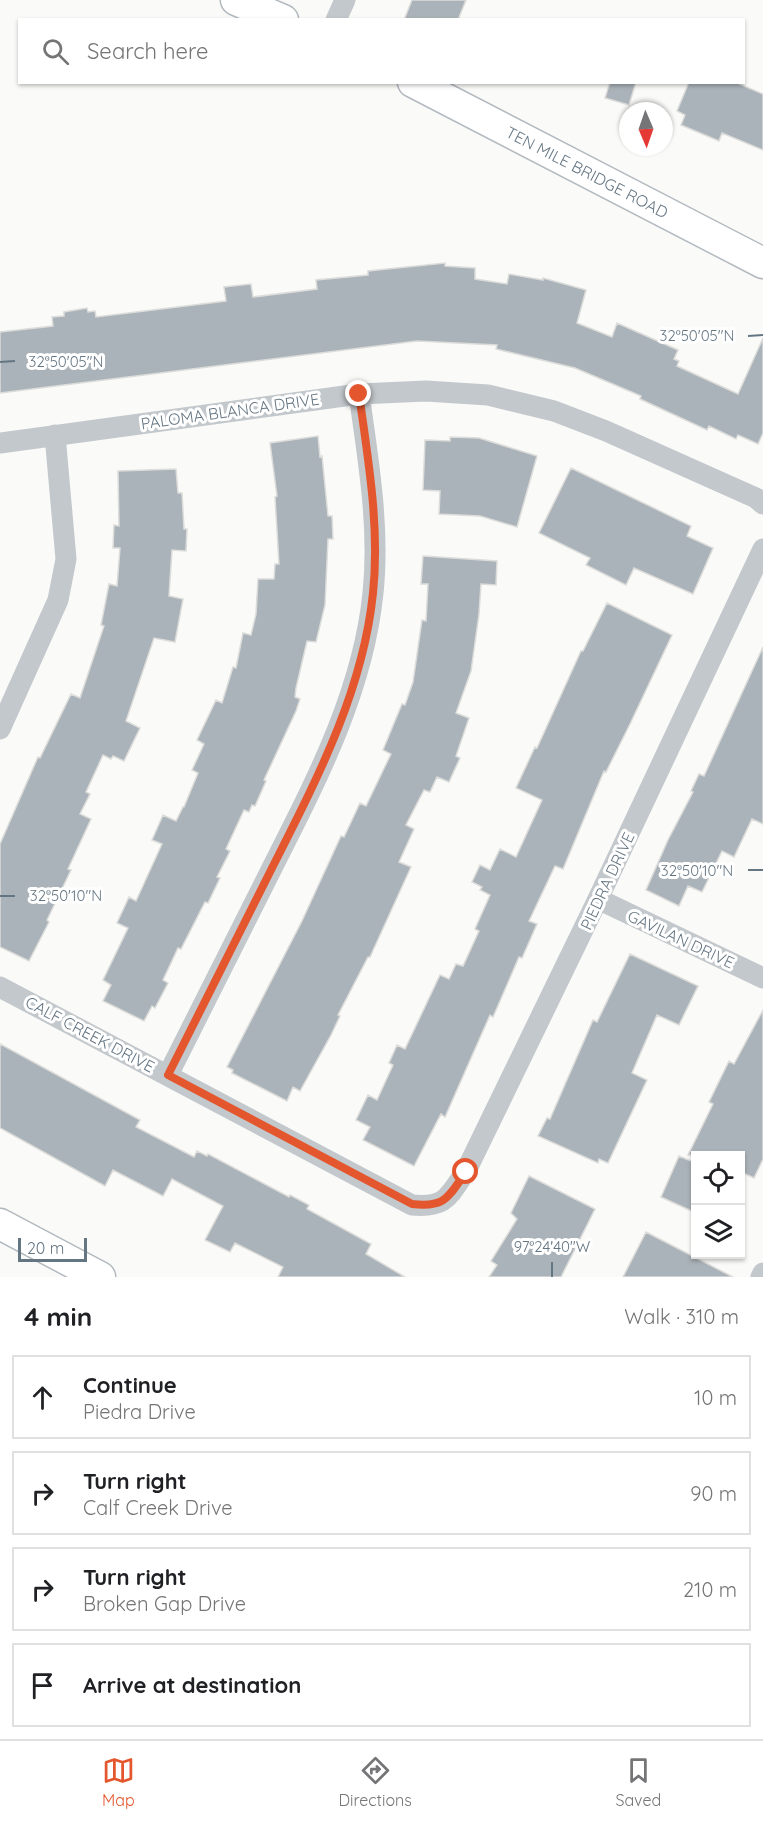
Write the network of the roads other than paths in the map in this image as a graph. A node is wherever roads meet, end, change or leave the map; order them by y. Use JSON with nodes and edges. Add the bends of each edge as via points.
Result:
{"nodes":[{"id":1,"x":236,"y":0,"type":"edge"},
{"id":2,"x":345,"y":0,"type":"edge"},
{"id":3,"x":278,"y":18,"type":"edge"},
{"id":4,"x":337,"y":18,"type":"edge"},
{"id":5,"x":417,"y":84,"type":"edge"},
{"id":6,"x":763,"y":263,"type":"edge"},
{"id":7,"x":359,"y":394,"type":"junction"},
{"id":8,"x":55,"y":435,"type":"junction"},
{"id":9,"x":0,"y":443,"type":"edge"},
{"id":10,"x":763,"y":504,"type":"edge"},
{"id":11,"x":763,"y":549,"type":"edge"},
{"id":12,"x":0,"y":729,"type":"edge"},
{"id":13,"x":598,"y":899,"type":"junction"},
{"id":14,"x":763,"y":978,"type":"edge"},
{"id":15,"x":0,"y":987,"type":"edge"},
{"id":16,"x":168,"y":1075,"type":"junction"},
{"id":17,"x":437,"y":1204,"type":"joint"},
{"id":18,"x":0,"y":1224,"type":"edge"},
{"id":19,"x":100,"y":1277,"type":"edge"}],
"edges":[{"from":1,"to":3,"type":"street"},
{"from":2,"to":4,"type":"street"},
{"from":5,"to":6,"type":"street","name":"TEN MILE BRIDGE ROAD"},
{"from":7,"to":8,"type":"street","name":"PALOMA BLANCA DRIVE"},
{"from":7,"to":10,"type":"street","name":"PALOMA BLANCA DRIVE","via":[[426,391],[488,395],[554,411]]},
{"from":7,"to":16,"type":"street","via":[[370,471],[374,540],[373,592],[364,650],[344,717],[306,801]]},
{"from":8,"to":9,"type":"street","name":"PALOMA BLANCA DRIVE"},
{"from":8,"to":12,"type":"street","via":[[66,559],[58,600]]},
{"from":11,"to":13,"type":"street","name":"PIEDRA DRIVE"},
{"from":13,"to":14,"type":"street","name":"GAVILAN DRIVE"},
{"from":13,"to":17,"type":"street","name":"PIEDRA DRIVE","via":[[466,1172],[448,1197]]},
{"from":15,"to":16,"type":"street","name":"CALF CREEK DRIVE"},
{"from":16,"to":17,"type":"street","name":"CALF CREEK DRIVE","via":[[412,1204]]},
{"from":18,"to":19,"type":"street"}]}
